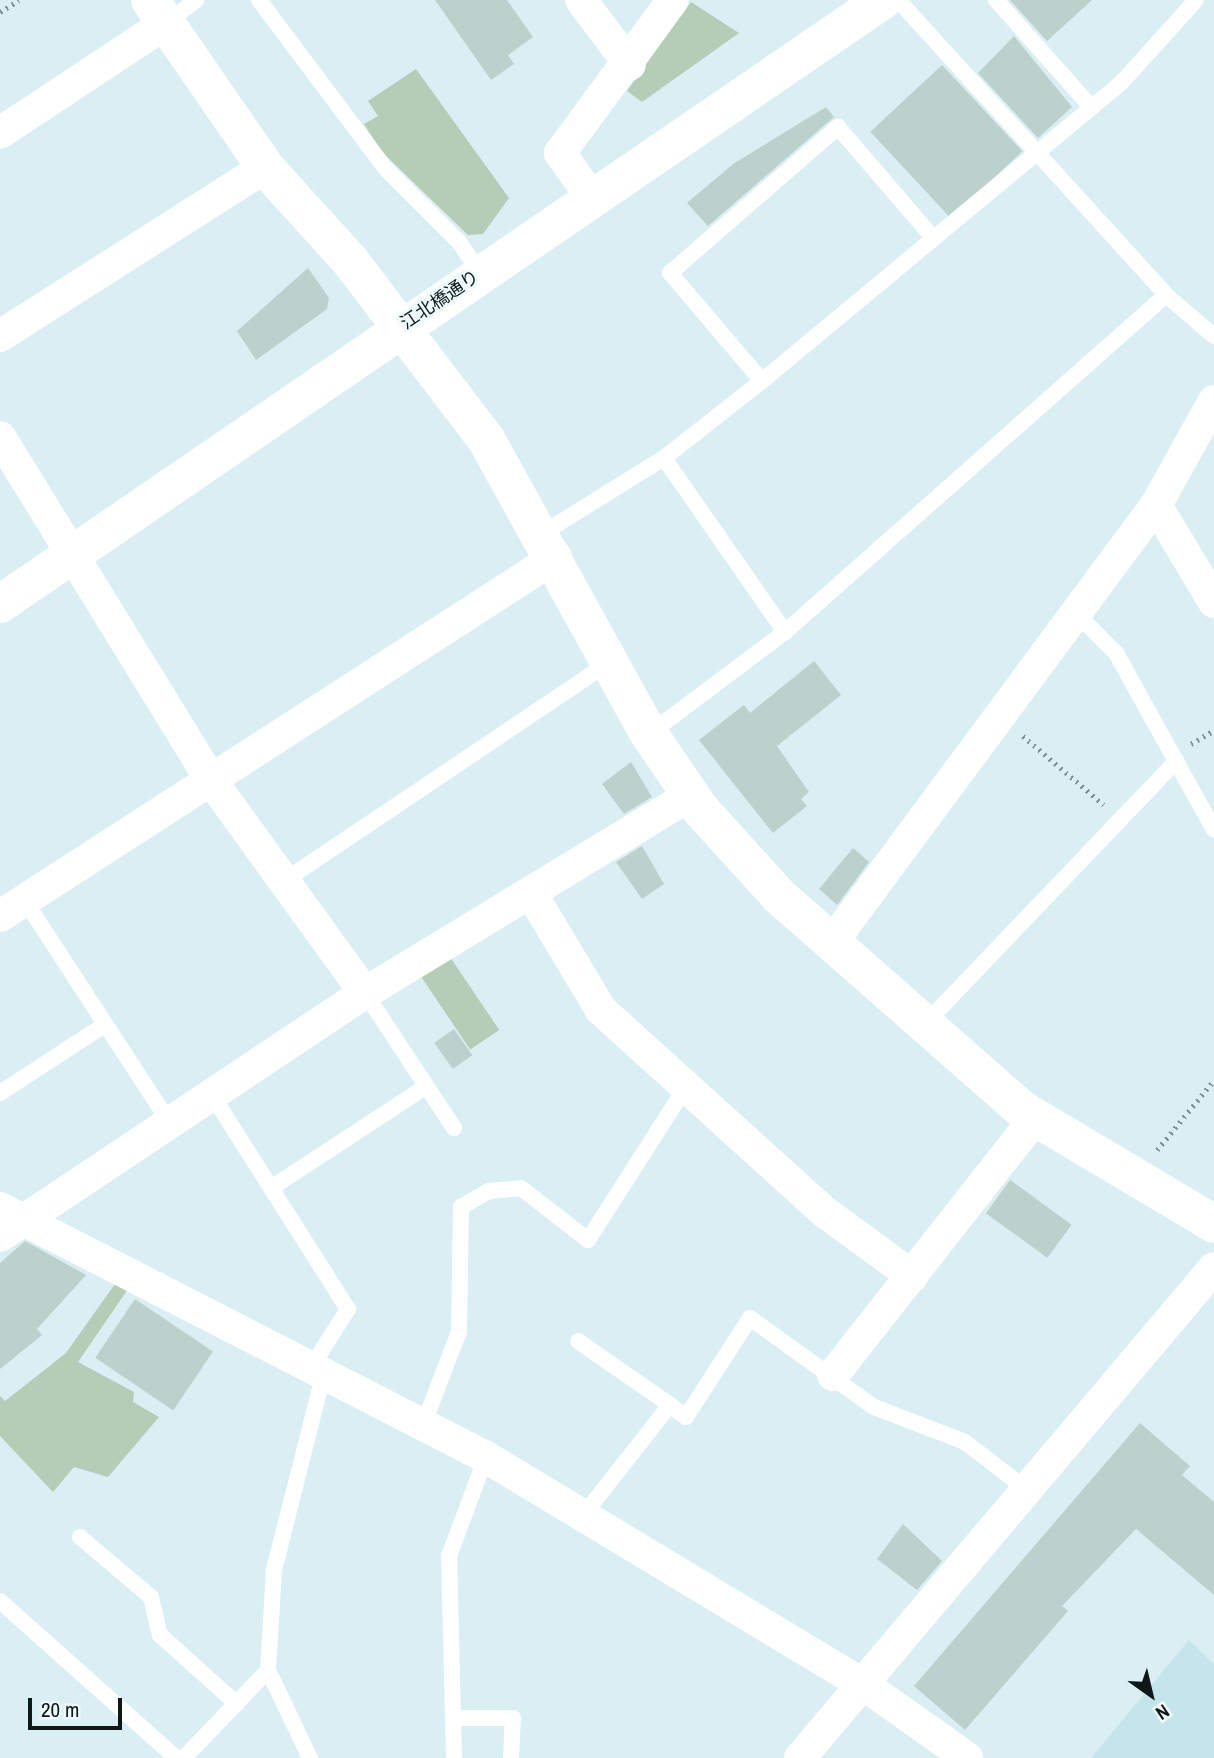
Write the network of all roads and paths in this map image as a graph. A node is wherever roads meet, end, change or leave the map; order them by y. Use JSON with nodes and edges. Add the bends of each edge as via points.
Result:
{"nodes":[{"id":1,"x":19,"y":0,"type":"edge"},
{"id":2,"x":196,"y":0,"type":"edge"},
{"id":3,"x":259,"y":0,"type":"edge"},
{"id":4,"x":581,"y":0,"type":"edge"},
{"id":5,"x":673,"y":0,"type":"edge"},
{"id":6,"x":883,"y":0,"type":"edge"},
{"id":7,"x":898,"y":0,"type":"edge"},
{"id":8,"x":996,"y":0,"type":"edge"},
{"id":9,"x":1196,"y":0,"type":"edge"},
{"id":10,"x":158,"y":11,"type":"edge"},
{"id":11,"x":0,"y":12,"type":"edge"},
{"id":12,"x":630,"y":65,"type":"junction"},
{"id":13,"x":1092,"y":108,"type":"junction"},
{"id":14,"x":0,"y":133,"type":"edge"},
{"id":15,"x":1041,"y":152,"type":"junction"},
{"id":16,"x":265,"y":167,"type":"junction"},
{"id":17,"x":591,"y":197,"type":"junction"},
{"id":18,"x":933,"y":238,"type":"junction"},
{"id":19,"x":480,"y":273,"type":"junction"},
{"id":20,"x":1166,"y":295,"type":"junction"},
{"id":21,"x":400,"y":328,"type":"junction"},
{"id":22,"x":0,"y":336,"type":"edge"},
{"id":23,"x":1214,"y":336,"type":"edge"},
{"id":24,"x":762,"y":381,"type":"junction"},
{"id":25,"x":1214,"y":401,"type":"edge"},
{"id":26,"x":0,"y":438,"type":"edge"},
{"id":27,"x":664,"y":458,"type":"junction"},
{"id":28,"x":1156,"y":506,"type":"junction"},
{"id":29,"x":550,"y":545,"type":"junction"},
{"id":30,"x":69,"y":556,"type":"junction"},
{"id":31,"x":1206,"y":567,"type":"edge"},
{"id":32,"x":1214,"y":602,"type":"edge"},
{"id":33,"x":0,"y":604,"type":"edge"},
{"id":34,"x":1076,"y":613,"type":"junction"},
{"id":35,"x":785,"y":632,"type":"junction"},
{"id":36,"x":609,"y":663,"type":"junction"},
{"id":37,"x":999,"y":716,"type":"junction"},
{"id":38,"x":649,"y":734,"type":"junction"},
{"id":39,"x":1176,"y":761,"type":"junction"},
{"id":40,"x":213,"y":783,"type":"junction"},
{"id":41,"x":689,"y":796,"type":"junction"},
{"id":42,"x":1118,"y":817,"type":"junction"},
{"id":43,"x":1214,"y":830,"type":"edge"},
{"id":44,"x":284,"y":881,"type":"junction"},
{"id":45,"x":531,"y":893,"type":"junction"},
{"id":46,"x":14,"y":910,"type":"edge"},
{"id":47,"x":833,"y":941,"type":"junction"},
{"id":48,"x":365,"y":993,"type":"junction"},
{"id":49,"x":106,"y":1024,"type":"junction"},
{"id":50,"x":925,"y":1024,"type":"junction"},
{"id":51,"x":1214,"y":1080,"type":"edge"},
{"id":52,"x":427,"y":1086,"type":"junction"},
{"id":53,"x":684,"y":1090,"type":"junction"},
{"id":54,"x":0,"y":1093,"type":"edge"},
{"id":55,"x":212,"y":1095,"type":"junction"},
{"id":56,"x":1035,"y":1118,"type":"junction"},
{"id":57,"x":170,"y":1123,"type":"junction"},
{"id":58,"x":454,"y":1129,"type":"dead end"},
{"id":59,"x":1135,"y":1177,"type":"junction"},
{"id":60,"x":271,"y":1188,"type":"junction"},
{"id":61,"x":8,"y":1221,"type":"edge"},
{"id":62,"x":1214,"y":1224,"type":"edge"},
{"id":63,"x":1214,"y":1268,"type":"edge"},
{"id":64,"x":912,"y":1276,"type":"junction"},
{"id":65,"x":579,"y":1341,"type":"dead end"},
{"id":66,"x":316,"y":1373,"type":"junction"},
{"id":67,"x":833,"y":1375,"type":"junction"},
{"id":68,"x":670,"y":1405,"type":"junction"},
{"id":69,"x":424,"y":1423,"type":"junction"},
{"id":70,"x":486,"y":1457,"type":"junction"},
{"id":71,"x":1030,"y":1492,"type":"junction"},
{"id":72,"x":581,"y":1518,"type":"junction"},
{"id":73,"x":80,"y":1537,"type":"dead end"},
{"id":74,"x":0,"y":1601,"type":"edge"},
{"id":75,"x":268,"y":1670,"type":"junction"},
{"id":76,"x":863,"y":1684,"type":"junction"},
{"id":77,"x":237,"y":1704,"type":"junction"},
{"id":78,"x":456,"y":1718,"type":"junction"},
{"id":79,"x":176,"y":1758,"type":"edge"},
{"id":80,"x":184,"y":1758,"type":"edge"},
{"id":81,"x":310,"y":1758,"type":"edge"},
{"id":82,"x":454,"y":1758,"type":"edge"},
{"id":83,"x":511,"y":1758,"type":"edge"},
{"id":84,"x":800,"y":1758,"type":"edge"},
{"id":85,"x":967,"y":1758,"type":"edge"}],
"edges":[{"from":1,"to":11,"type":"path"},
{"from":2,"to":10,"type":"lane"},
{"from":3,"to":19,"type":"lane","via":[[386,169],[459,242]]},
{"from":4,"to":12,"type":"street"},
{"from":5,"to":12,"type":"street"},
{"from":6,"to":17,"type":"street","name":"江北橋通り"},
{"from":7,"to":15,"type":"lane"},
{"from":8,"to":13,"type":"lane"},
{"from":9,"to":13,"type":"lane"},
{"from":10,"to":14,"type":"street"},
{"from":10,"to":16,"type":"street"},
{"from":12,"to":17,"type":"street","via":[[560,153]]},
{"from":13,"to":15,"type":"lane"},
{"from":15,"to":18,"type":"lane"},
{"from":15,"to":20,"type":"lane"},
{"from":16,"to":21,"type":"street"},
{"from":16,"to":22,"type":"street"},
{"from":17,"to":19,"type":"street","name":"江北橋通り"},
{"from":18,"to":24,"type":"lane"},
{"from":18,"to":24,"type":"lane","via":[[838,127],[670,273]]},
{"from":19,"to":21,"type":"street","name":"江北橋通り"},
{"from":20,"to":23,"type":"lane"},
{"from":20,"to":35,"type":"lane"},
{"from":21,"to":29,"type":"street","via":[[486,439]]},
{"from":21,"to":30,"type":"street","name":"江北橋通り"},
{"from":24,"to":27,"type":"lane"},
{"from":25,"to":28,"type":"street"},
{"from":26,"to":30,"type":"street"},
{"from":27,"to":29,"type":"lane"},
{"from":27,"to":35,"type":"lane"},
{"from":28,"to":31,"type":"street"},
{"from":28,"to":34,"type":"street"},
{"from":29,"to":36,"type":"street"},
{"from":29,"to":40,"type":"street"},
{"from":30,"to":33,"type":"street","name":"江北橋通り"},
{"from":30,"to":40,"type":"street"},
{"from":31,"to":32,"type":"street"},
{"from":34,"to":37,"type":"street"},
{"from":34,"to":39,"type":"lane","via":[[1116,653]]},
{"from":35,"to":38,"type":"lane"},
{"from":36,"to":38,"type":"street"},
{"from":36,"to":44,"type":"lane"},
{"from":37,"to":42,"type":"path"},
{"from":37,"to":47,"type":"street"},
{"from":38,"to":41,"type":"street"},
{"from":39,"to":42,"type":"lane"},
{"from":39,"to":43,"type":"lane"},
{"from":40,"to":44,"type":"street"},
{"from":40,"to":46,"type":"street"},
{"from":41,"to":45,"type":"street"},
{"from":41,"to":47,"type":"street","via":[[779,896]]},
{"from":42,"to":50,"type":"lane"},
{"from":44,"to":48,"type":"street"},
{"from":45,"to":48,"type":"street"},
{"from":45,"to":53,"type":"street","via":[[600,1010]]},
{"from":46,"to":49,"type":"lane"},
{"from":47,"to":50,"type":"street"},
{"from":48,"to":52,"type":"lane"},
{"from":48,"to":55,"type":"street"},
{"from":49,"to":54,"type":"lane"},
{"from":49,"to":57,"type":"lane"},
{"from":50,"to":56,"type":"street"},
{"from":51,"to":59,"type":"path"},
{"from":52,"to":58,"type":"lane"},
{"from":52,"to":60,"type":"lane"},
{"from":53,"to":64,"type":"street","via":[[826,1213]]},
{"from":53,"to":69,"type":"lane","via":[[588,1240],[521,1188],[489,1191],[461,1207],[459,1332]]},
{"from":55,"to":57,"type":"street"},
{"from":55,"to":60,"type":"lane"},
{"from":56,"to":59,"type":"street"},
{"from":56,"to":64,"type":"street"},
{"from":57,"to":61,"type":"street"},
{"from":59,"to":62,"type":"street"},
{"from":60,"to":66,"type":"lane","via":[[348,1309]]},
{"from":61,"to":66,"type":"street"},
{"from":63,"to":71,"type":"street"},
{"from":64,"to":67,"type":"street"},
{"from":65,"to":68,"type":"lane"},
{"from":66,"to":69,"type":"street"},
{"from":66,"to":75,"type":"lane","via":[[274,1570]]},
{"from":67,"to":68,"type":"lane","via":[[750,1318],[686,1417]]},
{"from":67,"to":71,"type":"lane","via":[[874,1407],[965,1442]]},
{"from":68,"to":72,"type":"lane"},
{"from":69,"to":70,"type":"street"},
{"from":70,"to":72,"type":"street"},
{"from":70,"to":78,"type":"lane","via":[[449,1556]]},
{"from":71,"to":76,"type":"street"},
{"from":72,"to":76,"type":"street"},
{"from":73,"to":77,"type":"lane","via":[[151,1597],[160,1635]]},
{"from":74,"to":79,"type":"lane"},
{"from":75,"to":77,"type":"lane"},
{"from":75,"to":81,"type":"lane"},
{"from":76,"to":84,"type":"street"},
{"from":76,"to":85,"type":"street"},
{"from":77,"to":80,"type":"lane"},
{"from":78,"to":82,"type":"lane"},
{"from":78,"to":83,"type":"lane","via":[[513,1718]]}]}
